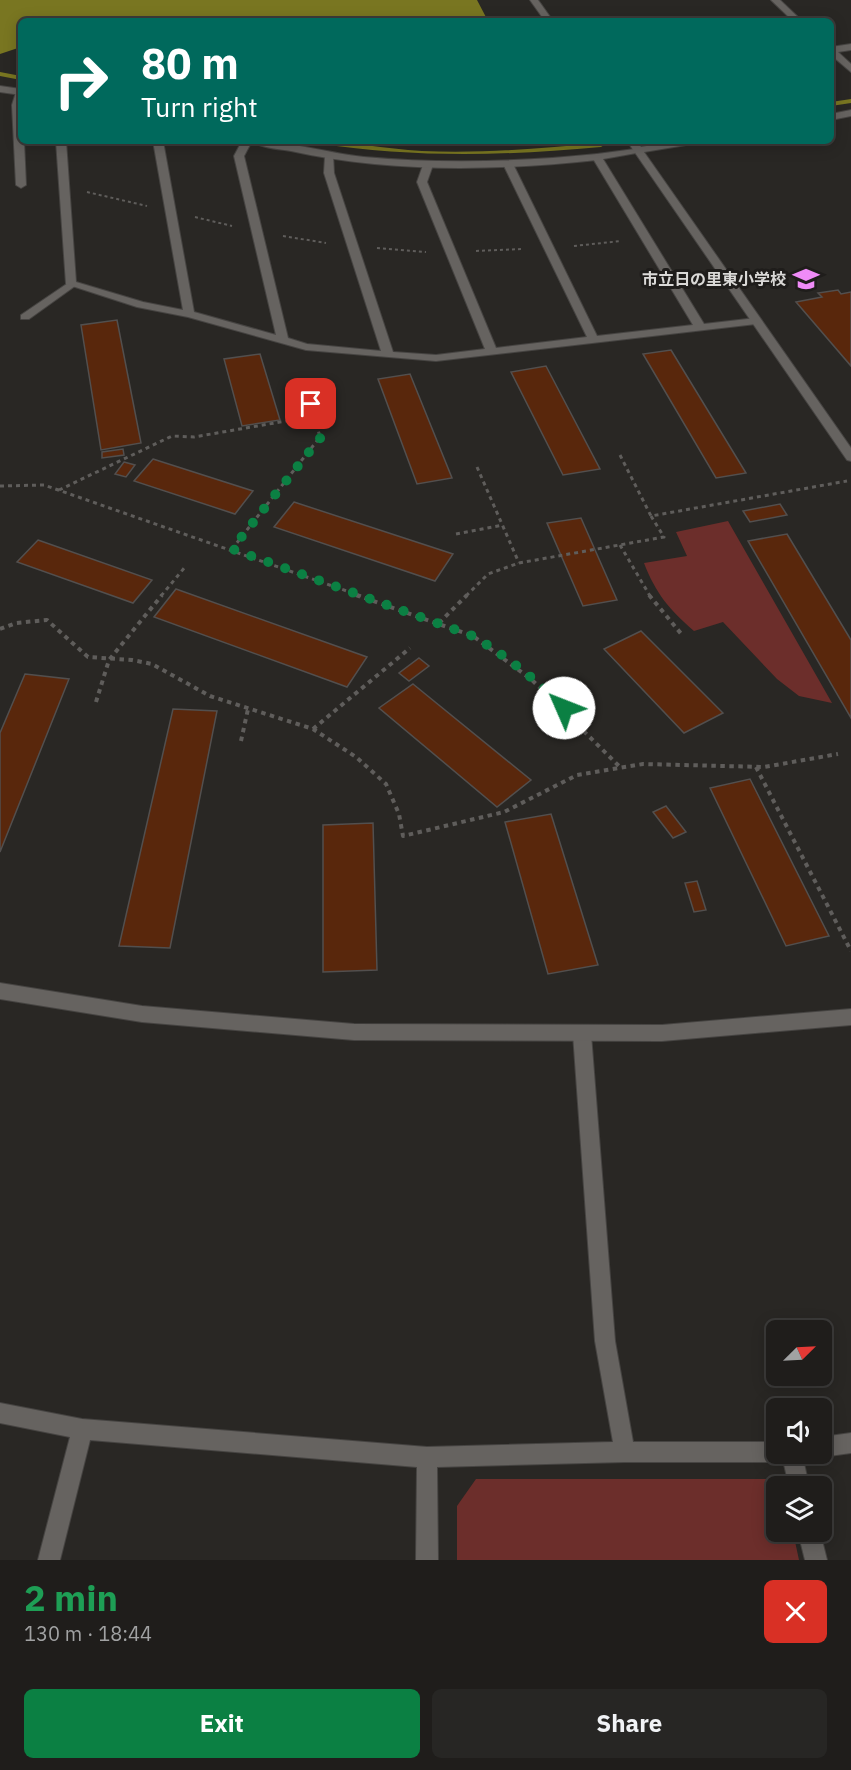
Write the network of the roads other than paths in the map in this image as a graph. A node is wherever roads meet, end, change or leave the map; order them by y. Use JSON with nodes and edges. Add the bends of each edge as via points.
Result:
{"nodes":[{"id":1,"x":534,"y":0,"type":"edge"},
{"id":2,"x":775,"y":0,"type":"edge"},
{"id":3,"x":547,"y":18,"type":"edge"},
{"id":4,"x":795,"y":18,"type":"edge"},
{"id":5,"x":851,"y":47,"type":"edge"},
{"id":6,"x":834,"y":50,"type":"edge"},
{"id":7,"x":834,"y":53,"type":"edge"},
{"id":8,"x":851,"y":69,"type":"edge"},
{"id":9,"x":0,"y":88,"type":"edge"},
{"id":10,"x":18,"y":91,"type":"edge"},
{"id":11,"x":18,"y":102,"type":"edge"},
{"id":12,"x":851,"y":113,"type":"edge"},
{"id":13,"x":834,"y":116,"type":"edge"},
{"id":14,"x":18,"y":125,"type":"edge"},
{"id":15,"x":19,"y":144,"type":"edge"},
{"id":16,"x":61,"y":144,"type":"edge"},
{"id":17,"x":159,"y":144,"type":"edge"},
{"id":18,"x":245,"y":144,"type":"edge"},
{"id":19,"x":271,"y":144,"type":"edge"},
{"id":20,"x":658,"y":144,"type":"edge"},
{"id":21,"x":636,"y":146,"type":"edge"},
{"id":22,"x":330,"y":156,"type":"junction"},
{"id":23,"x":597,"y":157,"type":"junction"},
{"id":24,"x":428,"y":165,"type":"junction"},
{"id":25,"x":509,"y":166,"type":"junction"},
{"id":26,"x":21,"y":185,"type":"dead end"},
{"id":27,"x":71,"y":284,"type":"junction"},
{"id":28,"x":189,"y":314,"type":"junction"},
{"id":29,"x":25,"y":317,"type":"dead end"},
{"id":30,"x":756,"y":321,"type":"junction"},
{"id":31,"x":700,"y":327,"type":"junction"},
{"id":32,"x":284,"y":340,"type":"junction"},
{"id":33,"x":594,"y":341,"type":"junction"},
{"id":34,"x":492,"y":352,"type":"junction"},
{"id":35,"x":388,"y":355,"type":"junction"},
{"id":36,"x":851,"y":456,"type":"edge"},
{"id":37,"x":0,"y":991,"type":"edge"},
{"id":38,"x":851,"y":1017,"type":"edge"},
{"id":39,"x":582,"y":1034,"type":"junction"},
{"id":40,"x":0,"y":1413,"type":"edge"},
{"id":41,"x":82,"y":1429,"type":"junction"},
{"id":42,"x":851,"y":1443,"type":"edge"},
{"id":43,"x":832,"y":1446,"type":"edge"},
{"id":44,"x":625,"y":1452,"type":"junction"},
{"id":45,"x":766,"y":1452,"type":"edge"},
{"id":46,"x":427,"y":1457,"type":"junction"},
{"id":47,"x":812,"y":1542,"type":"edge"},
{"id":48,"x":49,"y":1560,"type":"edge"},
{"id":49,"x":427,"y":1560,"type":"edge"},
{"id":50,"x":816,"y":1560,"type":"edge"}],
"edges":[{"from":1,"to":3,"type":"street"},
{"from":2,"to":4,"type":"street"},
{"from":5,"to":6,"type":"street"},
{"from":7,"to":8,"type":"street"},
{"from":9,"to":10,"type":"street"},
{"from":11,"to":14,"type":"street"},
{"from":12,"to":13,"type":"street"},
{"from":15,"to":26,"type":"street"},
{"from":16,"to":27,"type":"street"},
{"from":17,"to":28,"type":"street"},
{"from":18,"to":32,"type":"street","via":[[239,156]]},
{"from":19,"to":22,"type":"street"},
{"from":20,"to":21,"type":"street"},
{"from":21,"to":23,"type":"street"},
{"from":21,"to":30,"type":"street"},
{"from":22,"to":24,"type":"street"},
{"from":22,"to":35,"type":"street","via":[[329,173]]},
{"from":23,"to":25,"type":"street"},
{"from":23,"to":31,"type":"street"},
{"from":24,"to":25,"type":"street"},
{"from":24,"to":34,"type":"street","via":[[422,182]]},
{"from":25,"to":33,"type":"street"},
{"from":27,"to":28,"type":"street","via":[[141,305]]},
{"from":27,"to":29,"type":"street"},
{"from":28,"to":32,"type":"street"},
{"from":30,"to":31,"type":"street"},
{"from":30,"to":36,"type":"street"},
{"from":31,"to":33,"type":"street"},
{"from":32,"to":35,"type":"street","via":[[306,347]]},
{"from":33,"to":34,"type":"street"},
{"from":34,"to":35,"type":"street","via":[[436,358]]},
{"from":37,"to":39,"type":"street","via":[[142,1014],[354,1032]]},
{"from":38,"to":39,"type":"street","via":[[662,1034]]},
{"from":39,"to":44,"type":"street","via":[[605,1341]]},
{"from":40,"to":41,"type":"street"},
{"from":41,"to":46,"type":"street"},
{"from":41,"to":48,"type":"street"},
{"from":42,"to":43,"type":"street"},
{"from":44,"to":45,"type":"street"},
{"from":44,"to":46,"type":"street"},
{"from":46,"to":49,"type":"street"},
{"from":47,"to":50,"type":"street"}]}
